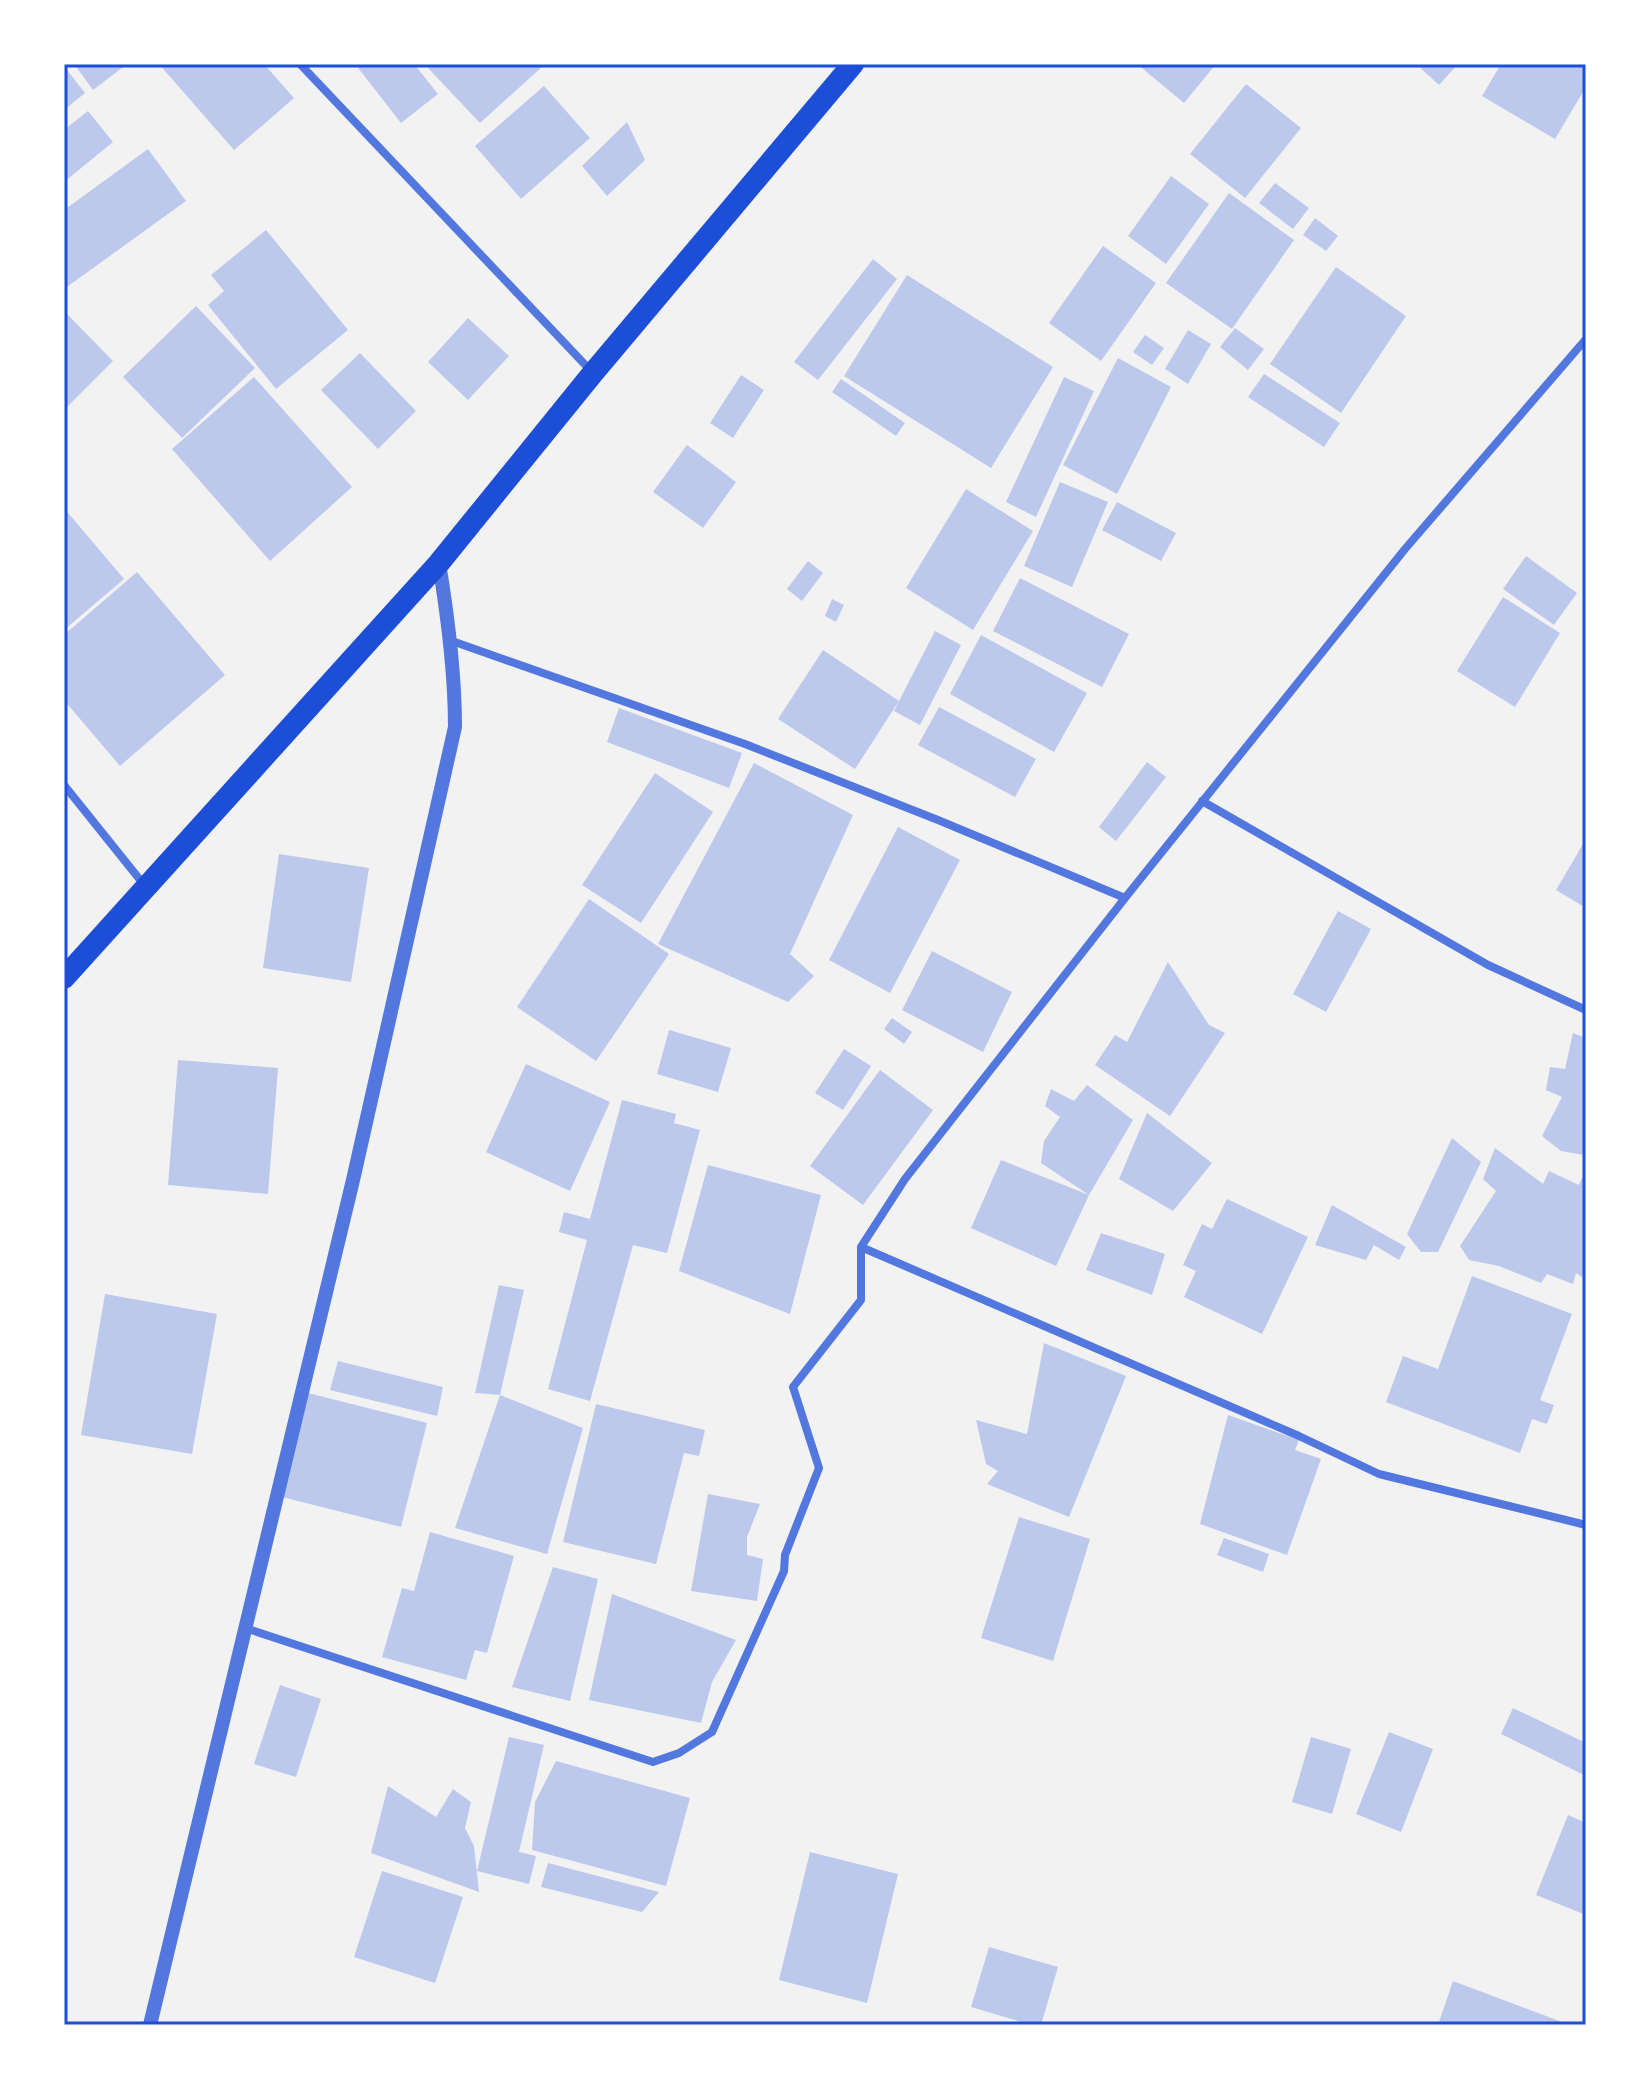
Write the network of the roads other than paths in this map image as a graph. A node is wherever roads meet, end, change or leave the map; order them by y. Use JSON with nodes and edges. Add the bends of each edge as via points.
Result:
{"nodes":[{"id":1,"x":300,"y":64,"type":"edge"},
{"id":2,"x":853,"y":64,"type":"edge"},
{"id":3,"x":1586,"y":339,"type":"edge"},
{"id":4,"x":593,"y":373,"type":"junction"},
{"id":5,"x":439,"y":563,"type":"junction"},
{"id":6,"x":452,"y":641,"type":"junction"},
{"id":7,"x":64,"y":785,"type":"edge"},
{"id":8,"x":1202,"y":801,"type":"junction"},
{"id":9,"x":145,"y":887,"type":"junction"},
{"id":10,"x":1125,"y":898,"type":"junction"},
{"id":11,"x":64,"y":978,"type":"edge"},
{"id":12,"x":1586,"y":1010,"type":"edge"},
{"id":13,"x":861,"y":1247,"type":"junction"},
{"id":14,"x":1586,"y":1525,"type":"edge"},
{"id":15,"x":245,"y":1628,"type":"junction"},
{"id":16,"x":150,"y":2025,"type":"edge"}],
"edges":[{"from":1,"to":4,"type":"street"},
{"from":2,"to":4,"type":"highway"},
{"from":3,"to":8,"type":"street","via":[[1405,549]]},
{"from":4,"to":5,"type":"highway"},
{"from":5,"to":6,"type":"street"},
{"from":5,"to":9,"type":"highway"},
{"from":6,"to":10,"type":"street","via":[[745,744]]},
{"from":6,"to":15,"type":"street","via":[[455,727]]},
{"from":7,"to":9,"type":"street"},
{"from":8,"to":10,"type":"street"},
{"from":8,"to":12,"type":"street","via":[[1488,965]]},
{"from":9,"to":11,"type":"highway"},
{"from":10,"to":13,"type":"street","via":[[905,1179]]},
{"from":13,"to":14,"type":"street","via":[[1379,1474]]},
{"from":13,"to":15,"type":"street","via":[[861,1300],[793,1387],[819,1468],[785,1555],[784,1571],[712,1732],[679,1753],[653,1762]]},
{"from":15,"to":16,"type":"street"}]}
